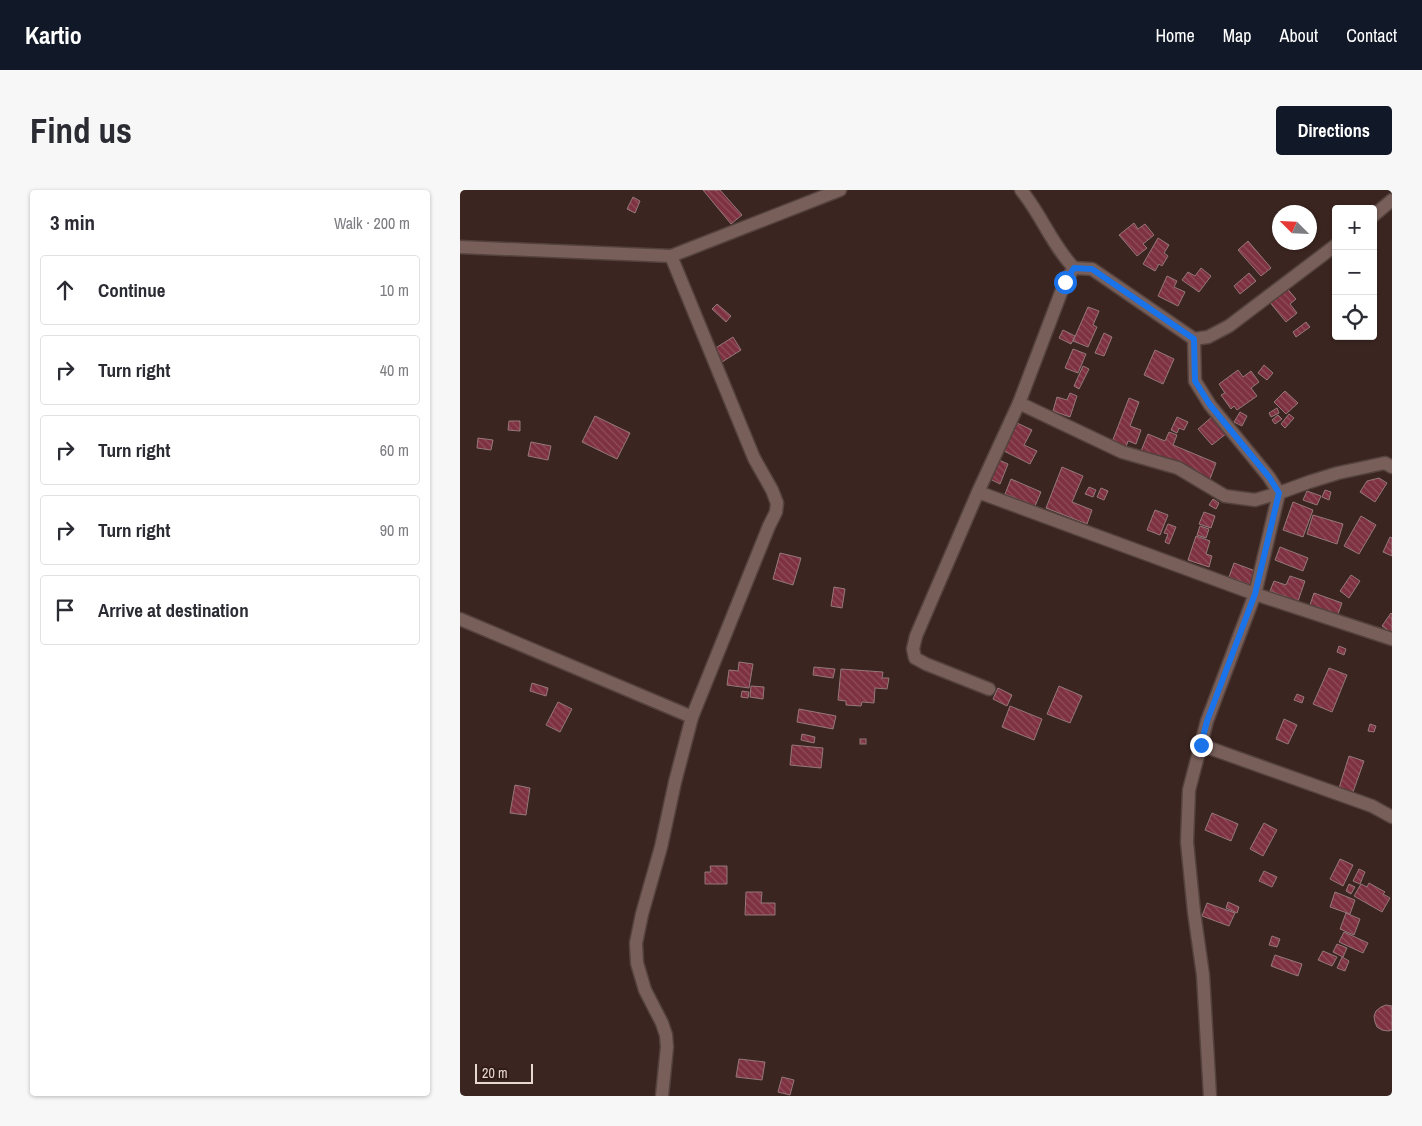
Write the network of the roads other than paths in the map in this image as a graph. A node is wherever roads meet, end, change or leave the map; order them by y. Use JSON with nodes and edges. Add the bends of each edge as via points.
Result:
{"nodes":[{"id":1,"x":840,"y":190,"type":"edge"},
{"id":2,"x":1021,"y":190,"type":"edge"},
{"id":3,"x":1392,"y":200,"type":"edge"},
{"id":4,"x":1377,"y":213,"type":"edge"},
{"id":5,"x":460,"y":247,"type":"edge"},
{"id":6,"x":1332,"y":248,"type":"edge"},
{"id":7,"x":671,"y":256,"type":"junction"},
{"id":8,"x":1074,"y":268,"type":"junction"},
{"id":9,"x":1194,"y":339,"type":"junction"},
{"id":10,"x":1019,"y":403,"type":"junction"},
{"id":11,"x":1392,"y":467,"type":"edge"},
{"id":12,"x":978,"y":492,"type":"junction"},
{"id":13,"x":1279,"y":493,"type":"junction"},
{"id":14,"x":1255,"y":594,"type":"junction"},
{"id":15,"x":460,"y":619,"type":"edge"},
{"id":16,"x":1392,"y":639,"type":"edge"},
{"id":17,"x":989,"y":689,"type":"dead end"},
{"id":18,"x":692,"y":717,"type":"junction"},
{"id":19,"x":1201,"y":745,"type":"junction"},
{"id":20,"x":1392,"y":817,"type":"edge"},
{"id":21,"x":662,"y":1096,"type":"edge"},
{"id":22,"x":1210,"y":1096,"type":"edge"}],
"edges":[{"from":1,"to":7,"type":"street"},
{"from":2,"to":8,"type":"street"},
{"from":3,"to":4,"type":"street"},
{"from":5,"to":7,"type":"street"},
{"from":6,"to":9,"type":"street","via":[[1229,326],[1208,337]]},
{"from":7,"to":18,"type":"street","via":[[754,458],[777,503]]},
{"from":8,"to":9,"type":"street","via":[[1092,269]]},
{"from":8,"to":10,"type":"street","via":[[1065,282]]},
{"from":9,"to":13,"type":"street","via":[[1195,381]]},
{"from":10,"to":12,"type":"street"},
{"from":10,"to":13,"type":"street","via":[[1122,452],[1178,468],[1225,496],[1255,500]]},
{"from":11,"to":13,"type":"street","via":[[1385,463],[1338,473]]},
{"from":12,"to":14,"type":"street"},
{"from":12,"to":17,"type":"street","via":[[916,636],[913,650],[915,658],[926,664]]},
{"from":13,"to":14,"type":"street"},
{"from":14,"to":16,"type":"street"},
{"from":14,"to":19,"type":"street"},
{"from":15,"to":18,"type":"street"},
{"from":18,"to":21,"type":"street","via":[[636,943],[637,963],[645,990],[666,1034]]},
{"from":19,"to":20,"type":"street","via":[[1372,806]]},
{"from":19,"to":22,"type":"street","via":[[1188,790],[1188,842],[1203,975]]}]}
